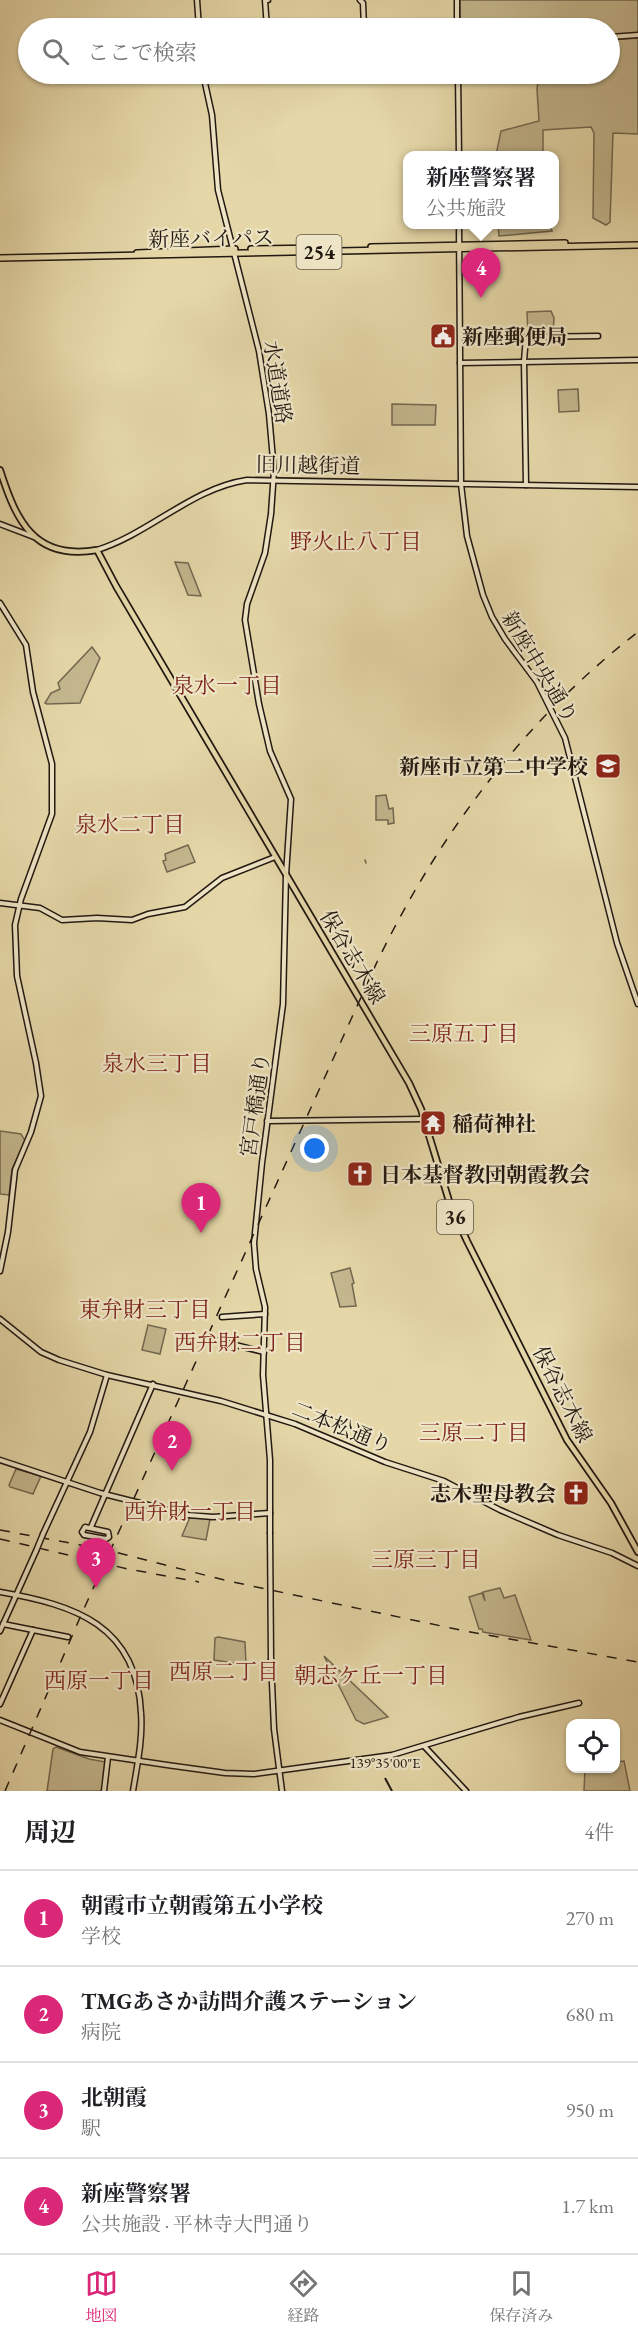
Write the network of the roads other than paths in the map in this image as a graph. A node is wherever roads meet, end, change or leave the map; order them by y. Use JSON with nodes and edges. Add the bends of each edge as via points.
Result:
{"nodes":[{"id":1,"x":197,"y":0,"type":"edge"},
{"id":2,"x":268,"y":0,"type":"edge"},
{"id":3,"x":360,"y":0,"type":"edge"},
{"id":4,"x":457,"y":0,"type":"edge"},
{"id":5,"x":198,"y":18,"type":"edge"},
{"id":6,"x":266,"y":18,"type":"edge"},
{"id":7,"x":364,"y":18,"type":"edge"},
{"id":8,"x":457,"y":18,"type":"edge"},
{"id":9,"x":638,"y":35,"type":"edge"},
{"id":10,"x":620,"y":36,"type":"edge"},
{"id":11,"x":205,"y":84,"type":"edge"},
{"id":12,"x":458,"y":84,"type":"edge"},
{"id":13,"x":459,"y":151,"type":"edge"},
{"id":14,"x":459,"y":229,"type":"edge"},
{"id":15,"x":638,"y":243,"type":"edge"},
{"id":16,"x":459,"y":247,"type":"junction"},
{"id":17,"x":233,"y":251,"type":"junction"},
{"id":18,"x":0,"y":257,"type":"edge"},
{"id":19,"x":598,"y":336,"type":"dead end"},
{"id":20,"x":638,"y":360,"type":"edge"},
{"id":21,"x":524,"y":362,"type":"junction"},
{"id":22,"x":460,"y":363,"type":"junction"},
{"id":23,"x":0,"y":470,"type":"edge"},
{"id":24,"x":274,"y":480,"type":"junction"},
{"id":25,"x":461,"y":484,"type":"junction"},
{"id":26,"x":526,"y":485,"type":"junction"},
{"id":27,"x":638,"y":487,"type":"edge"},
{"id":28,"x":0,"y":524,"type":"edge"},
{"id":29,"x":24,"y":526,"type":"junction"},
{"id":30,"x":20,"y":533,"type":"junction"},
{"id":31,"x":34,"y":537,"type":"junction"},
{"id":32,"x":97,"y":550,"type":"junction"},
{"id":33,"x":0,"y":603,"type":"edge"},
{"id":34,"x":291,"y":799,"type":"joint"},
{"id":35,"x":275,"y":857,"type":"junction"},
{"id":36,"x":286,"y":875,"type":"junction"},
{"id":37,"x":0,"y":903,"type":"edge"},
{"id":38,"x":19,"y":904,"type":"junction"},
{"id":39,"x":638,"y":1004,"type":"edge"},
{"id":40,"x":424,"y":1119,"type":"junction"},
{"id":41,"x":267,"y":1121,"type":"junction"},
{"id":42,"x":0,"y":1271,"type":"edge"},
{"id":43,"x":265,"y":1314,"type":"junction"},
{"id":44,"x":222,"y":1317,"type":"dead end"},
{"id":45,"x":0,"y":1319,"type":"edge"},
{"id":46,"x":212,"y":1339,"type":"dead end"},
{"id":47,"x":264,"y":1352,"type":"junction"},
{"id":48,"x":107,"y":1375,"type":"junction"},
{"id":49,"x":153,"y":1384,"type":"junction"},
{"id":50,"x":266,"y":1414,"type":"junction"},
{"id":51,"x":0,"y":1460,"type":"edge"},
{"id":52,"x":67,"y":1482,"type":"junction"},
{"id":53,"x":105,"y":1494,"type":"junction"},
{"id":54,"x":270,"y":1513,"type":"junction"},
{"id":55,"x":91,"y":1527,"type":"junction"},
{"id":56,"x":638,"y":1552,"type":"edge"},
{"id":57,"x":638,"y":1566,"type":"edge"},
{"id":58,"x":0,"y":1592,"type":"edge"},
{"id":59,"x":16,"y":1595,"type":"junction"},
{"id":60,"x":3,"y":1624,"type":"junction"},
{"id":61,"x":33,"y":1630,"type":"junction"},
{"id":62,"x":0,"y":1631,"type":"edge"},
{"id":63,"x":68,"y":1637,"type":"dead end"},
{"id":64,"x":579,"y":1703,"type":"dead end"},
{"id":65,"x":0,"y":1704,"type":"edge"},
{"id":66,"x":0,"y":1720,"type":"edge"},
{"id":67,"x":425,"y":1747,"type":"junction"},
{"id":68,"x":108,"y":1757,"type":"junction"},
{"id":69,"x":138,"y":1761,"type":"junction"},
{"id":70,"x":279,"y":1771,"type":"junction"},
{"id":71,"x":104,"y":1791,"type":"edge"},
{"id":72,"x":133,"y":1791,"type":"edge"},
{"id":73,"x":282,"y":1791,"type":"edge"},
{"id":74,"x":466,"y":1791,"type":"edge"}],
"edges":[{"from":1,"to":5,"type":"street"},
{"from":2,"to":6,"type":"street"},
{"from":3,"to":7,"type":"street"},
{"from":4,"to":8,"type":"street"},
{"from":9,"to":10,"type":"street"},
{"from":11,"to":17,"type":"street","name":"水道道路","via":[[212,115],[218,190]]},
{"from":12,"to":13,"type":"street"},
{"from":14,"to":16,"type":"street","name":"新座中央通り"},
{"from":15,"to":16,"type":"highway","name":"新座バイパス","number":"254"},
{"from":16,"to":17,"type":"highway","name":"新座バイパス","number":"254"},
{"from":16,"to":22,"type":"street","name":"新座中央通り"},
{"from":17,"to":18,"type":"highway","name":"新座バイパス","number":"254"},
{"from":17,"to":24,"type":"street","name":"水道道路","via":[[259,351]]},
{"from":19,"to":21,"type":"street","via":[[526,337]]},
{"from":20,"to":21,"type":"street"},
{"from":21,"to":22,"type":"street"},
{"from":21,"to":26,"type":"street"},
{"from":22,"to":25,"type":"street","name":"新座中央通り"},
{"from":23,"to":29,"type":"main road","via":[[13,508]]},
{"from":24,"to":25,"type":"street","name":"旧川越街道"},
{"from":24,"to":32,"type":"street","name":"旧川越街道","via":[[247,480],[223,486]]},
{"from":24,"to":34,"type":"street","name":"水道道路","via":[[266,546],[245,620],[270,751]]},
{"from":25,"to":26,"type":"street","name":"旧川越街道"},
{"from":25,"to":39,"type":"street","name":"新座中央通り","via":[[465,526],[487,605],[543,692],[567,744],[617,944]]},
{"from":26,"to":27,"type":"street","name":"旧川越街道"},
{"from":28,"to":30,"type":"street","name":"旧川越街道"},
{"from":29,"to":30,"type":"street"},
{"from":29,"to":31,"type":"main road"},
{"from":30,"to":31,"type":"street","name":"旧川越街道"},
{"from":31,"to":32,"type":"main road","name":"旧川越街道","via":[[63,549]]},
{"from":32,"to":35,"type":"main road","name":"保谷志木線","number":"36"},
{"from":33,"to":38,"type":"street","via":[[26,645],[33,692],[52,764],[52,819]]},
{"from":34,"to":36,"type":"street","name":"宮戸橋通り"},
{"from":35,"to":36,"type":"main road","name":"保谷志木線","number":"36"},
{"from":35,"to":38,"type":"street","via":[[222,878],[185,906],[135,919],[62,920],[40,908]]},
{"from":36,"to":40,"type":"main road","name":"保谷志木線","number":"36","via":[[395,1058]]},
{"from":36,"to":41,"type":"street","name":"宮戸橋通り","via":[[283,1004]]},
{"from":37,"to":38,"type":"street"},
{"from":38,"to":42,"type":"street","via":[[15,925],[16,976],[40,1096],[15,1170]]},
{"from":40,"to":41,"type":"street"},
{"from":40,"to":56,"type":"main road","name":"保谷志木線","number":"36","via":[[449,1201],[467,1241],[562,1431],[615,1509]]},
{"from":41,"to":43,"type":"street","name":"宮戸橋通り","via":[[254,1244]]},
{"from":43,"to":44,"type":"street"},
{"from":43,"to":47,"type":"street","name":"宮戸橋通り"},
{"from":45,"to":48,"type":"street","name":"二本松通り","via":[[46,1354]]},
{"from":46,"to":47,"type":"street"},
{"from":47,"to":50,"type":"street","name":"宮戸橋通り"},
{"from":48,"to":49,"type":"street","name":"二本松通り"},
{"from":48,"to":52,"type":"street","via":[[96,1415]]},
{"from":49,"to":50,"type":"street","name":"二本松通り"},
{"from":49,"to":53,"type":"street"},
{"from":50,"to":54,"type":"street","name":"宮戸橋通り"},
{"from":50,"to":57,"type":"street","name":"二本松通り","via":[[444,1481],[500,1510]]},
{"from":51,"to":52,"type":"street"},
{"from":52,"to":53,"type":"street"},
{"from":52,"to":59,"type":"street","bridge":true},
{"from":53,"to":54,"type":"street","via":[[200,1516]]},
{"from":53,"to":55,"type":"street"},
{"from":54,"to":70,"type":"street","name":"宮戸橋通り","bridge":true,"via":[[271,1660]]},
{"from":55,"to":55,"type":"street","via":[[108,1532],[108,1538],[82,1533],[84,1527]]},
{"from":58,"to":59,"type":"street"},
{"from":59,"to":60,"type":"street"},
{"from":59,"to":69,"type":"street","via":[[63,1606],[99,1626],[120,1645],[132,1666],[141,1706]]},
{"from":60,"to":61,"type":"street"},
{"from":60,"to":62,"type":"street"},
{"from":61,"to":63,"type":"street"},
{"from":61,"to":65,"type":"street"},
{"from":64,"to":67,"type":"street"},
{"from":66,"to":68,"type":"street","via":[[80,1752]]},
{"from":67,"to":70,"type":"street"},
{"from":67,"to":74,"type":"street"},
{"from":68,"to":69,"type":"street"},
{"from":68,"to":71,"type":"street"},
{"from":69,"to":70,"type":"street","via":[[225,1773]]},
{"from":69,"to":72,"type":"street"},
{"from":70,"to":73,"type":"street","name":"宮戸橋通り"}]}
